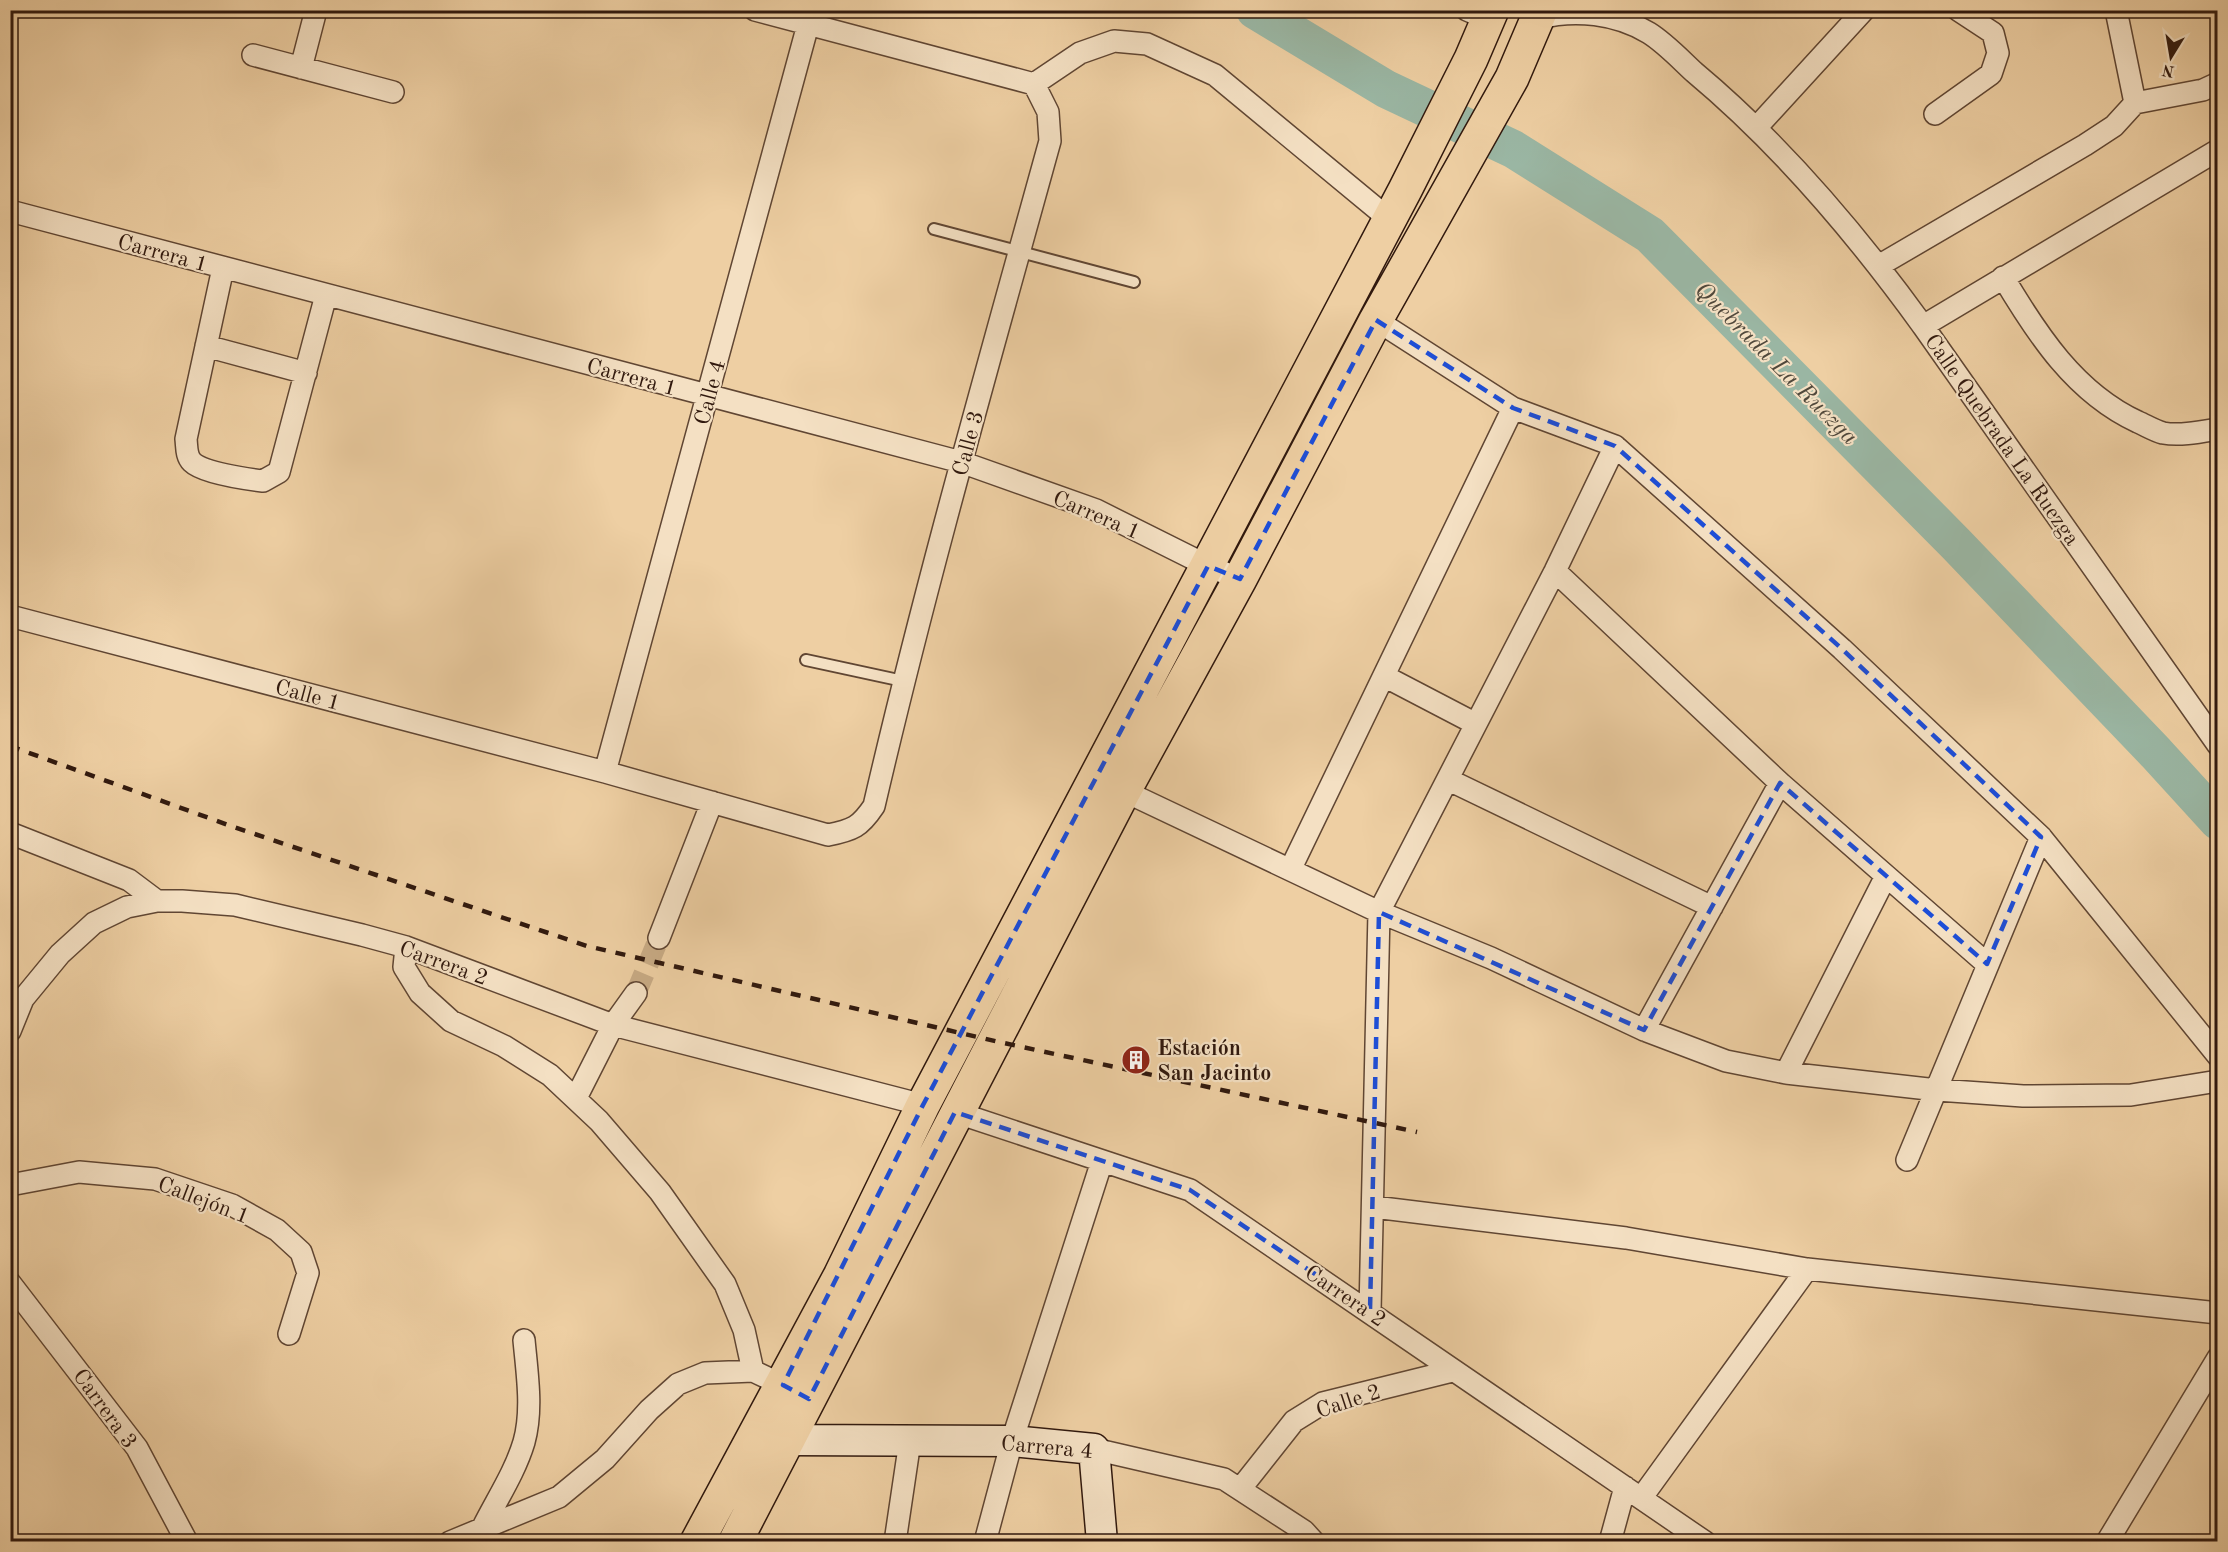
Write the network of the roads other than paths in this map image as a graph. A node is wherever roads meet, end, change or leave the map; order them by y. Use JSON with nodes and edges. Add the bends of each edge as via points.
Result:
{"nodes":[{"id":1,"x":316,"y":10,"type":"edge"},
{"id":2,"x":755,"y":10,"type":"edge"},
{"id":3,"x":1864,"y":10,"type":"edge"},
{"id":4,"x":1958,"y":10,"type":"edge"},
{"id":5,"x":2116,"y":10,"type":"edge"},
{"id":6,"x":1482,"y":13,"type":"edge"},
{"id":7,"x":1600,"y":13,"type":"edge"},
{"id":8,"x":1540,"y":14,"type":"edge"},
{"id":9,"x":810,"y":18,"type":"edge"},
{"id":10,"x":253,"y":55,"type":"dead end"},
{"id":11,"x":301,"y":68,"type":"junction"},
{"id":12,"x":1034,"y":84,"type":"junction"},
{"id":13,"x":2210,"y":86,"type":"edge"},
{"id":14,"x":393,"y":92,"type":"dead end"},
{"id":15,"x":2135,"y":103,"type":"junction"},
{"id":16,"x":1935,"y":114,"type":"dead end"},
{"id":17,"x":1756,"y":128,"type":"junction"},
{"id":18,"x":2217,"y":150,"type":"edge"},
{"id":19,"x":10,"y":211,"type":"edge"},
{"id":20,"x":1389,"y":219,"type":"junction"},
{"id":21,"x":934,"y":229,"type":"dead end"},
{"id":22,"x":1020,"y":252,"type":"junction"},
{"id":23,"x":1880,"y":265,"type":"junction"},
{"id":24,"x":223,"y":268,"type":"junction"},
{"id":25,"x":2003,"y":276,"type":"junction"},
{"id":26,"x":1134,"y":282,"type":"dead end"},
{"id":27,"x":326,"y":295,"type":"junction"},
{"id":28,"x":1376,"y":320,"type":"junction"},
{"id":29,"x":1923,"y":326,"type":"junction"},
{"id":30,"x":206,"y":346,"type":"junction"},
{"id":31,"x":306,"y":373,"type":"junction"},
{"id":32,"x":708,"y":397,"type":"junction"},
{"id":33,"x":1513,"y":408,"type":"junction"},
{"id":34,"x":2217,"y":429,"type":"edge"},
{"id":35,"x":1615,"y":446,"type":"junction"},
{"id":36,"x":961,"y":462,"type":"junction"},
{"id":37,"x":1208,"y":566,"type":"junction"},
{"id":38,"x":1555,"y":571,"type":"junction"},
{"id":39,"x":1240,"y":579,"type":"junction"},
{"id":40,"x":10,"y":616,"type":"edge"},
{"id":41,"x":806,"y":660,"type":"dead end"},
{"id":42,"x":1384,"y":676,"type":"junction"},
{"id":43,"x":903,"y":681,"type":"junction"},
{"id":44,"x":1476,"y":724,"type":"junction"},
{"id":45,"x":2217,"y":745,"type":"edge"},
{"id":46,"x":605,"y":772,"type":"junction"},
{"id":47,"x":1449,"y":780,"type":"junction"},
{"id":48,"x":1780,"y":783,"type":"junction"},
{"id":49,"x":1124,"y":791,"type":"junction"},
{"id":50,"x":711,"y":802,"type":"junction"},
{"id":51,"x":10,"y":832,"type":"edge"},
{"id":52,"x":2041,"y":837,"type":"junction"},
{"id":53,"x":1291,"y":868,"type":"junction"},
{"id":54,"x":1886,"y":876,"type":"junction"},
{"id":55,"x":157,"y":901,"type":"junction"},
{"id":56,"x":1712,"y":908,"type":"junction"},
{"id":57,"x":1379,"y":912,"type":"junction"},
{"id":58,"x":659,"y":938,"type":"tunnel mouth"},
{"id":59,"x":406,"y":947,"type":"junction"},
{"id":60,"x":1987,"y":964,"type":"junction"},
{"id":61,"x":636,"y":993,"type":"tunnel mouth"},
{"id":62,"x":613,"y":1025,"type":"junction"},
{"id":63,"x":1644,"y":1030,"type":"junction"},
{"id":64,"x":10,"y":1031,"type":"edge"},
{"id":65,"x":2217,"y":1056,"type":"edge"},
{"id":66,"x":1786,"y":1073,"type":"junction"},
{"id":67,"x":2217,"y":1080,"type":"edge"},
{"id":68,"x":1937,"y":1090,"type":"junction"},
{"id":69,"x":576,"y":1098,"type":"junction"},
{"id":70,"x":923,"y":1105,"type":"junction"},
{"id":71,"x":955,"y":1112,"type":"junction"},
{"id":72,"x":1907,"y":1160,"type":"dead end"},
{"id":73,"x":1102,"y":1161,"type":"junction"},
{"id":74,"x":10,"y":1185,"type":"edge"},
{"id":75,"x":1374,"y":1207,"type":"junction"},
{"id":76,"x":1807,"y":1269,"type":"junction"},
{"id":77,"x":10,"y":1283,"type":"edge"},
{"id":78,"x":1370,"y":1311,"type":"junction"},
{"id":79,"x":2217,"y":1313,"type":"edge"},
{"id":80,"x":289,"y":1334,"type":"dead end"},
{"id":81,"x":524,"y":1340,"type":"dead end"},
{"id":82,"x":2217,"y":1358,"type":"edge"},
{"id":83,"x":753,"y":1371,"type":"junction"},
{"id":84,"x":1452,"y":1371,"type":"junction"},
{"id":85,"x":796,"y":1392,"type":"junction"},
{"id":86,"x":756,"y":1434,"type":"junction"},
{"id":87,"x":788,"y":1440,"type":"junction"},
{"id":88,"x":910,"y":1440,"type":"junction"},
{"id":89,"x":1012,"y":1441,"type":"junction"},
{"id":90,"x":1094,"y":1449,"type":"junction"},
{"id":91,"x":1241,"y":1488,"type":"junction"},
{"id":92,"x":1634,"y":1492,"type":"junction"},
{"id":93,"x":483,"y":1527,"type":"junction"},
{"id":94,"x":187,"y":1542,"type":"edge"},
{"id":95,"x":450,"y":1542,"type":"edge"},
{"id":96,"x":697,"y":1542,"type":"edge"},
{"id":97,"x":735,"y":1542,"type":"edge"},
{"id":98,"x":895,"y":1542,"type":"edge"},
{"id":99,"x":985,"y":1542,"type":"edge"},
{"id":100,"x":1102,"y":1542,"type":"edge"},
{"id":101,"x":1314,"y":1542,"type":"edge"},
{"id":102,"x":1610,"y":1542,"type":"edge"},
{"id":103,"x":1705,"y":1542,"type":"edge"},
{"id":104,"x":2107,"y":1542,"type":"edge"}],
"edges":[{"from":1,"to":11,"type":"street"},
{"from":2,"to":9,"type":"street"},
{"from":3,"to":17,"type":"street"},
{"from":4,"to":16,"type":"street","via":[[1993,33],[1998,53],[1992,74]]},
{"from":5,"to":15,"type":"street"},
{"from":6,"to":20,"type":"main road","via":[[1471,59]]},
{"from":7,"to":8,"type":"street"},
{"from":7,"to":17,"type":"street","via":[[1649,33]]},
{"from":8,"to":28,"type":"main road","via":[[1512,78]]},
{"from":9,"to":12,"type":"street"},
{"from":9,"to":32,"type":"street","name":"Calle 4"},
{"from":10,"to":11,"type":"street"},
{"from":11,"to":14,"type":"street"},
{"from":12,"to":20,"type":"street","via":[[1080,53],[1114,41],[1147,44],[1184,59],[1233,88]]},
{"from":12,"to":22,"type":"street","name":"Calle 3","via":[[1048,112],[1050,141]]},
{"from":13,"to":15,"type":"street"},
{"from":15,"to":23,"type":"street","via":[[2114,126],[2085,145]]},
{"from":17,"to":23,"type":"street"},
{"from":18,"to":25,"type":"street","name":"Calle Quebrada La Ruezga"},
{"from":19,"to":24,"type":"street","name":"Carrera 1"},
{"from":20,"to":37,"type":"main road"},
{"from":21,"to":22,"type":"lane"},
{"from":22,"to":26,"type":"lane"},
{"from":22,"to":36,"type":"street","name":"Calle 3"},
{"from":23,"to":29,"type":"street"},
{"from":24,"to":27,"type":"street","name":"Carrera 1"},
{"from":24,"to":30,"type":"street"},
{"from":25,"to":29,"type":"street","name":"Calle Quebrada La Ruezga"},
{"from":25,"to":34,"type":"street","via":[[2026,316],[2070,374],[2123,415],[2162,433]]},
{"from":27,"to":31,"type":"street"},
{"from":27,"to":32,"type":"street","name":"Carrera 1"},
{"from":28,"to":33,"type":"street"},
{"from":28,"to":39,"type":"main road"},
{"from":29,"to":45,"type":"street","name":"Calle Quebrada La Ruezga"},
{"from":30,"to":31,"type":"street"},
{"from":30,"to":31,"type":"street","via":[[186,439],[187,454],[193,464],[209,470],[263,481],[279,472]]},
{"from":32,"to":36,"type":"street","name":"Carrera 1"},
{"from":32,"to":46,"type":"street","name":"Calle 4"},
{"from":33,"to":35,"type":"street"},
{"from":33,"to":42,"type":"street"},
{"from":35,"to":38,"type":"street"},
{"from":35,"to":52,"type":"street","via":[[1842,649]]},
{"from":36,"to":37,"type":"street","name":"Carrera 1","via":[[1096,510]]},
{"from":36,"to":43,"type":"street","name":"Calle 3"},
{"from":37,"to":39,"type":"street","name":"Carrera 1"},
{"from":37,"to":70,"type":"main road"},
{"from":38,"to":44,"type":"street"},
{"from":38,"to":48,"type":"street"},
{"from":39,"to":49,"type":"main road"},
{"from":40,"to":46,"type":"street","name":"Calle 1"},
{"from":41,"to":43,"type":"lane"},
{"from":42,"to":44,"type":"street"},
{"from":42,"to":53,"type":"street"},
{"from":43,"to":50,"type":"street","name":"Calle 3","via":[[874,806],[863,822],[848,831],[828,835]]},
{"from":44,"to":47,"type":"street"},
{"from":46,"to":50,"type":"street","name":"Calle 3"},
{"from":47,"to":56,"type":"street"},
{"from":47,"to":57,"type":"street"},
{"from":48,"to":54,"type":"street"},
{"from":48,"to":56,"type":"street"},
{"from":49,"to":53,"type":"street"},
{"from":49,"to":71,"type":"main road"},
{"from":50,"to":58,"type":"street"},
{"from":51,"to":55,"type":"street","via":[[129,880]]},
{"from":52,"to":60,"type":"street"},
{"from":52,"to":65,"type":"street"},
{"from":53,"to":57,"type":"street"},
{"from":54,"to":60,"type":"street"},
{"from":54,"to":66,"type":"street"},
{"from":55,"to":59,"type":"street","name":"Carrera 2","via":[[235,905]]},
{"from":55,"to":64,"type":"street","name":"Carrera 2","via":[[127,907],[94,923],[60,954],[23,999]]},
{"from":56,"to":63,"type":"street"},
{"from":57,"to":63,"type":"street","via":[[1491,958]]},
{"from":57,"to":75,"type":"street"},
{"from":59,"to":62,"type":"street","name":"Carrera 2"},
{"from":59,"to":69,"type":"street","via":[[404,967],[420,993],[451,1021],[504,1046],[550,1075]]},
{"from":60,"to":68,"type":"street"},
{"from":61,"to":62,"type":"street"},
{"from":62,"to":69,"type":"street"},
{"from":62,"to":70,"type":"street","name":"Carrera 2"},
{"from":63,"to":66,"type":"street","via":[[1726,1061]]},
{"from":66,"to":68,"type":"street"},
{"from":67,"to":68,"type":"street","via":[[2131,1095],[2023,1096]]},
{"from":68,"to":72,"type":"street"},
{"from":69,"to":83,"type":"street","via":[[660,1192],[711,1263],[744,1330]]},
{"from":70,"to":85,"type":"main road","via":[[840,1276]]},
{"from":71,"to":73,"type":"street","name":"Carrera 2"},
{"from":71,"to":85,"type":"main road"},
{"from":73,"to":78,"type":"street","name":"Carrera 2","via":[[1190,1190]]},
{"from":73,"to":89,"type":"street"},
{"from":74,"to":80,"type":"street","name":"Callejón 1","via":[[79,1172],[155,1179],[232,1205],[277,1230],[301,1252],[308,1273]]},
{"from":75,"to":76,"type":"street","via":[[1626,1238]]},
{"from":75,"to":78,"type":"street"},
{"from":76,"to":79,"type":"street"},
{"from":76,"to":92,"type":"street"},
{"from":77,"to":94,"type":"street","name":"Carrera 3","via":[[137,1449]]},
{"from":78,"to":84,"type":"street","name":"Carrera 2"},
{"from":81,"to":93,"type":"street","via":[[528,1412],[524,1441]]},
{"from":82,"to":104,"type":"street"},
{"from":83,"to":85,"type":"street"},
{"from":83,"to":93,"type":"street","via":[[705,1373],[678,1384],[605,1459],[559,1497]]},
{"from":84,"to":91,"type":"street","name":"Calle 2","via":[[1323,1403],[1294,1421]]},
{"from":84,"to":92,"type":"street","name":"Carrera 2"},
{"from":85,"to":86,"type":"main road"},
{"from":85,"to":87,"type":"main road"},
{"from":86,"to":87,"type":"street","name":"Carrera 4"},
{"from":86,"to":96,"type":"main road"},
{"from":87,"to":88,"type":"street","name":"Carrera 4"},
{"from":87,"to":97,"type":"main road"},
{"from":88,"to":89,"type":"street","name":"Carrera 4"},
{"from":88,"to":98,"type":"street"},
{"from":89,"to":90,"type":"street","name":"Carrera 4"},
{"from":89,"to":99,"type":"street"},
{"from":90,"to":91,"type":"street","name":"Carrera 4","via":[[1224,1479]]},
{"from":90,"to":100,"type":"street"},
{"from":91,"to":101,"type":"street","name":"Carrera 4"},
{"from":92,"to":102,"type":"street"},
{"from":92,"to":103,"type":"street","name":"Carrera 2"},
{"from":93,"to":95,"type":"street"}]}
